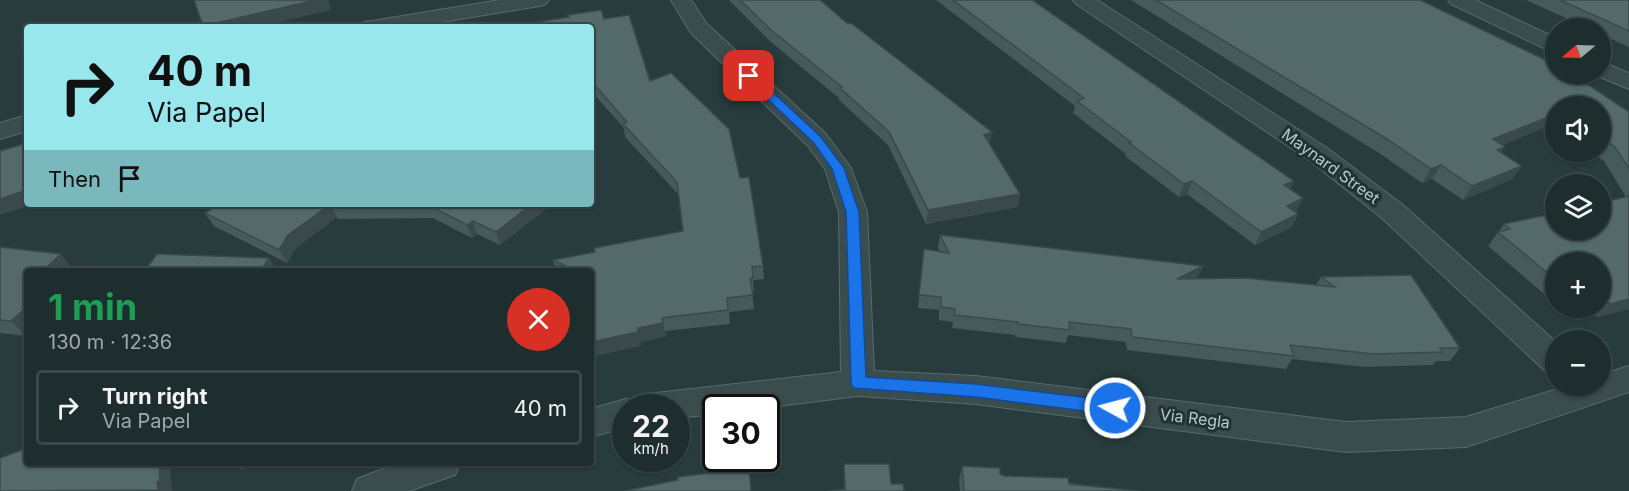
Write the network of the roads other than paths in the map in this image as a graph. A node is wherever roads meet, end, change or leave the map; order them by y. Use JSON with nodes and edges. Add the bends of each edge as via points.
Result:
{"nodes":[{"id":1,"x":539,"y":0,"type":"edge"},
{"id":2,"x":681,"y":0,"type":"edge"},
{"id":3,"x":1083,"y":0,"type":"edge"},
{"id":4,"x":1458,"y":0,"type":"edge"},
{"id":5,"x":391,"y":24,"type":"edge"},
{"id":6,"x":1545,"y":42,"type":"edge"},
{"id":7,"x":1611,"y":73,"type":"edge"},
{"id":8,"x":1629,"y":82,"type":"edge"},
{"id":9,"x":24,"y":124,"type":"edge"},
{"id":10,"x":0,"y":131,"type":"edge"},
{"id":11,"x":1545,"y":352,"type":"edge"},
{"id":12,"x":1629,"y":379,"type":"edge"},
{"id":13,"x":858,"y":383,"type":"junction"},
{"id":14,"x":1611,"y":383,"type":"edge"},
{"id":15,"x":1566,"y":396,"type":"edge"},
{"id":16,"x":690,"y":403,"type":"edge"},
{"id":17,"x":612,"y":417,"type":"edge"},
{"id":18,"x":594,"y":422,"type":"edge"},
{"id":19,"x":426,"y":466,"type":"edge"},
{"id":20,"x":370,"y":491,"type":"edge"}],
"edges":[{"from":1,"to":5,"type":"street"},
{"from":2,"to":13,"type":"street","via":[[699,28],[817,140],[838,168],[853,212]]},
{"from":3,"to":11,"type":"street","name":"Maynard Street","via":[[1318,154],[1394,212]]},
{"from":4,"to":6,"type":"street"},
{"from":7,"to":8,"type":"street"},
{"from":9,"to":10,"type":"street"},
{"from":12,"to":14,"type":"street","name":"Via Regla"},
{"from":13,"to":15,"type":"street","name":"Via Regla","via":[[976,390],[1346,437],[1466,432]]},
{"from":13,"to":16,"type":"street","name":"Via Regla"},
{"from":17,"to":18,"type":"street"},
{"from":19,"to":20,"type":"street"}]}
